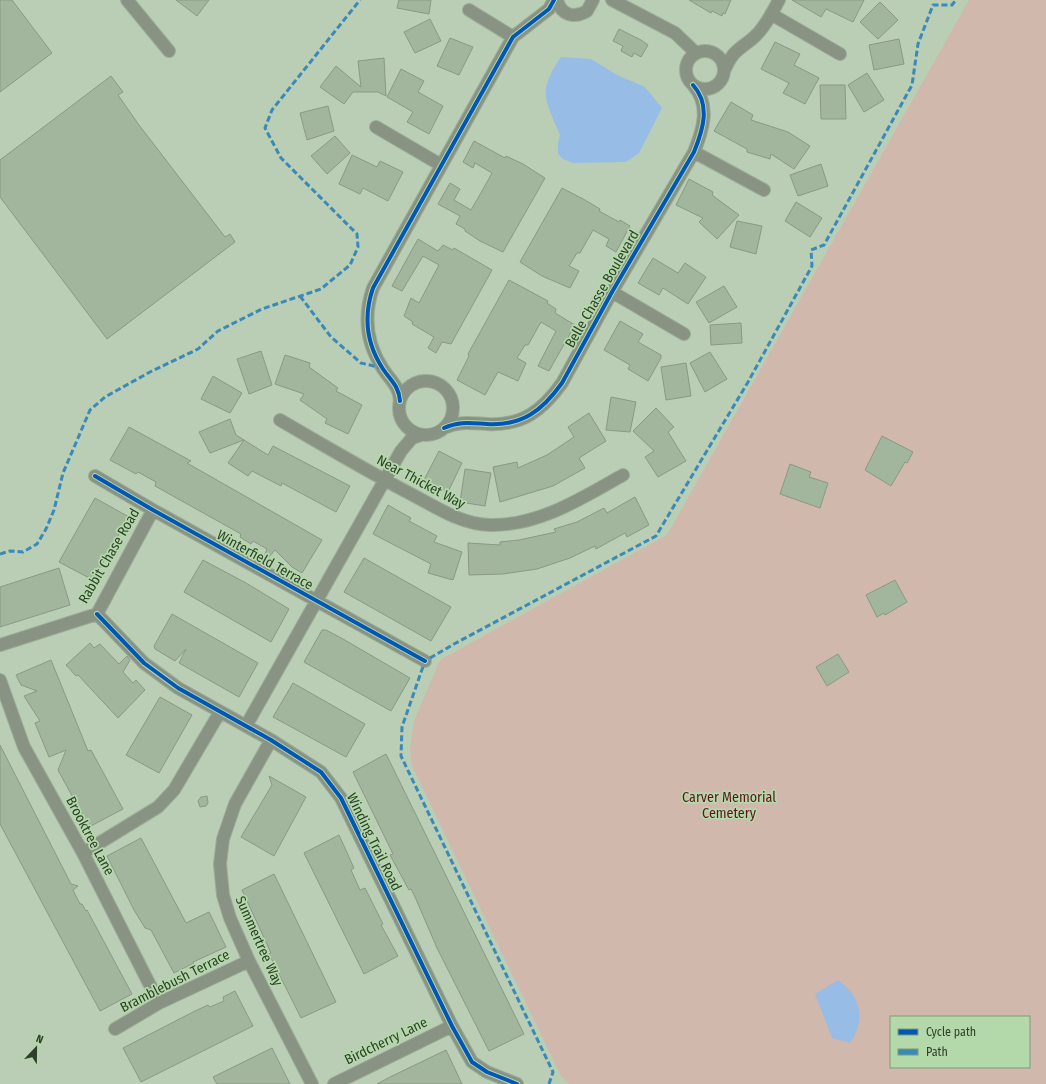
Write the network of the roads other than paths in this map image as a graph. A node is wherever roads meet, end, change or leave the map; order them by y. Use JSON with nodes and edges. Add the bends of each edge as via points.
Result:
{"nodes":[{"id":1,"x":126,"y":0,"type":"edge"},
{"id":2,"x":556,"y":0,"type":"edge"},
{"id":3,"x":593,"y":0,"type":"edge"},
{"id":4,"x":612,"y":0,"type":"edge"},
{"id":5,"x":779,"y":0,"type":"edge"},
{"id":6,"x":469,"y":10,"type":"dead end"},
{"id":7,"x":564,"y":13,"type":"junction"},
{"id":8,"x":541,"y":14,"type":"junction"},
{"id":9,"x":771,"y":14,"type":"junction"},
{"id":10,"x":513,"y":37,"type":"junction"},
{"id":11,"x":169,"y":51,"type":"dead end"},
{"id":12,"x":696,"y":53,"type":"junction"},
{"id":13,"x":713,"y":53,"type":"junction"},
{"id":14,"x":732,"y":54,"type":"junction"},
{"id":15,"x":840,"y":54,"type":"dead end"},
{"id":16,"x":724,"y":71,"type":"junction"},
{"id":17,"x":718,"y":84,"type":"junction"},
{"id":18,"x":693,"y":85,"type":"junction"},
{"id":19,"x":704,"y":108,"type":"junction"},
{"id":20,"x":376,"y":127,"type":"dead end"},
{"id":21,"x":694,"y":152,"type":"junction"},
{"id":22,"x":441,"y":165,"type":"junction"},
{"id":23,"x":764,"y":190,"type":"dead end"},
{"id":24,"x":612,"y":292,"type":"junction"},
{"id":25,"x":684,"y":334,"type":"dead end"},
{"id":26,"x":394,"y":382,"type":"junction"},
{"id":27,"x":413,"y":385,"type":"junction"},
{"id":28,"x":400,"y":401,"type":"junction"},
{"id":29,"x":453,"y":408,"type":"junction"},
{"id":30,"x":280,"y":420,"type":"dead end"},
{"id":31,"x":464,"y":422,"type":"junction"},
{"id":32,"x":404,"y":424,"type":"junction"},
{"id":33,"x":444,"y":428,"type":"junction"},
{"id":34,"x":421,"y":435,"type":"junction"},
{"id":35,"x":401,"y":451,"type":"junction"},
{"id":36,"x":623,"y":475,"type":"dead end"},
{"id":37,"x":95,"y":476,"type":"dead end"},
{"id":38,"x":385,"y":481,"type":"junction"},
{"id":39,"x":153,"y":510,"type":"junction"},
{"id":40,"x":317,"y":601,"type":"junction"},
{"id":41,"x":97,"y":614,"type":"junction"},
{"id":42,"x":0,"y":645,"type":"edge"},
{"id":43,"x":425,"y":661,"type":"dead end"},
{"id":44,"x":0,"y":680,"type":"edge"},
{"id":45,"x":220,"y":712,"type":"junction"},
{"id":46,"x":246,"y":726,"type":"junction"},
{"id":47,"x":271,"y":740,"type":"junction"},
{"id":48,"x":83,"y":853,"type":"junction"},
{"id":49,"x":249,"y":961,"type":"junction"},
{"id":50,"x":159,"y":1003,"type":"junction"},
{"id":51,"x":452,"y":1026,"type":"junction"},
{"id":52,"x":115,"y":1029,"type":"dead end"},
{"id":53,"x":312,"y":1084,"type":"edge"},
{"id":54,"x":334,"y":1084,"type":"edge"},
{"id":55,"x":517,"y":1084,"type":"edge"}],
"edges":[{"from":1,"to":11,"type":"street"},
{"from":2,"to":7,"type":"street","name":"Belle Chasse Boulevard"},
{"from":2,"to":8,"type":"street","name":"Belle Chasse Boulevard"},
{"from":3,"to":7,"type":"street","via":[[587,11],[581,15]]},
{"from":4,"to":12,"type":"street","via":[[675,33]]},
{"from":5,"to":9,"type":"street","name":"Belle Chasse Boulevard"},
{"from":6,"to":10,"type":"street"},
{"from":7,"to":8,"type":"street","via":[[553,10]]},
{"from":8,"to":10,"type":"street","name":"Belle Chasse Boulevard"},
{"from":9,"to":14,"type":"street","name":"Belle Chasse Boulevard","via":[[753,38]]},
{"from":9,"to":15,"type":"street"},
{"from":10,"to":22,"type":"street","name":"Belle Chasse Boulevard"},
{"from":12,"to":13,"type":"street"},
{"from":12,"to":18,"type":"street","name":"Belle Chasse Boulevard","via":[[686,68]]},
{"from":13,"to":14,"type":"street"},
{"from":13,"to":16,"type":"street","via":[[722,60]]},
{"from":14,"to":16,"type":"street","name":"Belle Chasse Boulevard"},
{"from":16,"to":17,"type":"street","name":"Belle Chasse Boulevard","via":[[724,76]]},
{"from":17,"to":18,"type":"street","via":[[708,89]]},
{"from":17,"to":19,"type":"street","name":"Belle Chasse Boulevard"},
{"from":18,"to":19,"type":"street","name":"Belle Chasse Boulevard","via":[[702,96]]},
{"from":19,"to":21,"type":"street","name":"Belle Chasse Boulevard","via":[[702,129]]},
{"from":20,"to":22,"type":"street"},
{"from":21,"to":23,"type":"street"},
{"from":21,"to":24,"type":"street","name":"Belle Chasse Boulevard"},
{"from":22,"to":26,"type":"street","name":"Belle Chasse Boulevard","via":[[377,279],[368,305],[367,332],[371,346],[382,368]]},
{"from":24,"to":25,"type":"street"},
{"from":24,"to":31,"type":"street","name":"Belle Chasse Boulevard","via":[[562,383],[545,405],[509,423]]},
{"from":26,"to":27,"type":"street"},
{"from":26,"to":28,"type":"street","name":"Belle Chasse Boulevard","via":[[398,387]]},
{"from":27,"to":28,"type":"street","via":[[405,390]]},
{"from":27,"to":29,"type":"street","via":[[425,381],[443,387],[450,396]]},
{"from":28,"to":32,"type":"street","name":"Belle Chasse Boulevard","via":[[399,414]]},
{"from":29,"to":31,"type":"street"},
{"from":29,"to":33,"type":"street","via":[[450,421]]},
{"from":30,"to":38,"type":"street","name":"Near Thicket Way"},
{"from":31,"to":33,"type":"street","name":"Belle Chasse Boulevard"},
{"from":32,"to":34,"type":"street"},
{"from":32,"to":35,"type":"street","name":"Belle Chasse Boulevard"},
{"from":33,"to":34,"type":"street","name":"Belle Chasse Boulevard","via":[[440,432]]},
{"from":34,"to":35,"type":"street","name":"Belle Chasse Boulevard","via":[[412,438]]},
{"from":35,"to":38,"type":"street","name":"Belle Chasse Boulevard"},
{"from":36,"to":38,"type":"street","name":"Near Thicket Way","via":[[570,505],[528,520],[492,525],[470,523],[456,518]]},
{"from":37,"to":39,"type":"street","name":"Winterfield Terrace"},
{"from":38,"to":40,"type":"street","name":"Belle Chasse Boulevard"},
{"from":39,"to":40,"type":"street","name":"Winterfield Terrace"},
{"from":39,"to":41,"type":"street","name":"Rabbit Chase Road"},
{"from":40,"to":43,"type":"street","name":"Winterfield Terrace"},
{"from":40,"to":46,"type":"street","name":"Belle Chasse Boulevard"},
{"from":41,"to":42,"type":"street","name":"Rabbit Chase Road"},
{"from":41,"to":45,"type":"street","name":"Winding Trail Road","via":[[144,662],[178,688]]},
{"from":44,"to":48,"type":"street","name":"Brooktree Lane","via":[[24,747]]},
{"from":45,"to":46,"type":"street","name":"Winding Trail Road"},
{"from":45,"to":48,"type":"street","via":[[174,790],[158,807]]},
{"from":46,"to":47,"type":"street","name":"Winding Trail Road"},
{"from":47,"to":49,"type":"street","name":"Summertree Way","via":[[235,804],[223,839],[220,864],[223,895]]},
{"from":47,"to":51,"type":"street","name":"Winding Trail Road","via":[[321,772],[341,798]]},
{"from":48,"to":50,"type":"street","name":"Brooktree Lane"},
{"from":49,"to":50,"type":"street","name":"Bramblebush Terrace"},
{"from":49,"to":53,"type":"street","name":"Summertree Way"},
{"from":50,"to":52,"type":"street","name":"Bramblebush Terrace"},
{"from":51,"to":54,"type":"street","name":"Birdcherry Lane"},
{"from":51,"to":55,"type":"street","name":"Winding Trail Road","via":[[472,1062],[487,1072]]}]}
